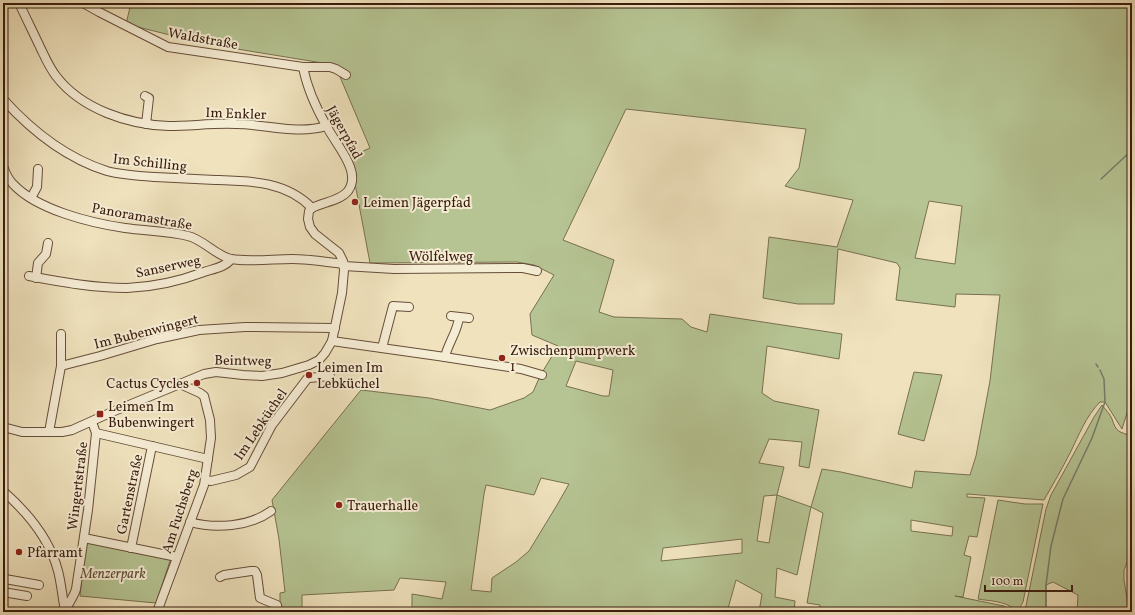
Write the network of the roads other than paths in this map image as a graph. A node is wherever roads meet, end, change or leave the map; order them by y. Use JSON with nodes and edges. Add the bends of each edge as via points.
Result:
{"nodes":[{"id":1,"x":19,"y":3,"type":"edge"},
{"id":2,"x":83,"y":3,"type":"edge"},
{"id":3,"x":303,"y":67,"type":"junction"},
{"id":4,"x":346,"y":75,"type":"dead end"},
{"id":5,"x":149,"y":97,"type":"dead end"},
{"id":6,"x":3,"y":99,"type":"edge"},
{"id":7,"x":146,"y":124,"type":"junction"},
{"id":8,"x":326,"y":126,"type":"junction"},
{"id":9,"x":3,"y":166,"type":"edge"},
{"id":10,"x":38,"y":169,"type":"dead end"},
{"id":11,"x":5,"y":176,"type":"edge"},
{"id":12,"x":31,"y":198,"type":"junction"},
{"id":13,"x":312,"y":208,"type":"junction"},
{"id":14,"x":48,"y":243,"type":"dead end"},
{"id":15,"x":231,"y":258,"type":"junction"},
{"id":16,"x":344,"y":265,"type":"junction"},
{"id":17,"x":537,"y":271,"type":"dead end"},
{"id":18,"x":409,"y":307,"type":"dead end"},
{"id":19,"x":469,"y":318,"type":"dead end"},
{"id":20,"x":335,"y":328,"type":"junction"},
{"id":21,"x":61,"y":334,"type":"dead end"},
{"id":22,"x":332,"y":341,"type":"junction"},
{"id":23,"x":382,"y":348,"type":"junction"},
{"id":24,"x":445,"y":357,"type":"junction"},
{"id":25,"x":61,"y":366,"type":"junction"},
{"id":26,"x":542,"y":375,"type":"dead end"},
{"id":27,"x":330,"y":376,"type":"dead end"},
{"id":28,"x":180,"y":384,"type":"junction"},
{"id":29,"x":92,"y":422,"type":"junction"},
{"id":30,"x":3,"y":427,"type":"edge"},
{"id":31,"x":49,"y":432,"type":"junction"},
{"id":32,"x":96,"y":433,"type":"junction"},
{"id":33,"x":152,"y":446,"type":"junction"},
{"id":34,"x":208,"y":458,"type":"junction"},
{"id":35,"x":205,"y":480,"type":"junction"},
{"id":36,"x":3,"y":492,"type":"edge"},
{"id":37,"x":271,"y":511,"type":"dead end"},
{"id":38,"x":190,"y":522,"type":"junction"},
{"id":39,"x":84,"y":538,"type":"junction"},
{"id":40,"x":131,"y":548,"type":"junction"},
{"id":41,"x":177,"y":557,"type":"junction"},
{"id":42,"x":220,"y":577,"type":"dead end"},
{"id":43,"x":3,"y":584,"type":"edge"},
{"id":44,"x":39,"y":585,"type":"dead end"},
{"id":45,"x":3,"y":592,"type":"edge"},
{"id":46,"x":27,"y":596,"type":"dead end"},
{"id":47,"x":66,"y":610,"type":"edge"},
{"id":48,"x":3,"y":611,"type":"edge"},
{"id":49,"x":8,"y":612,"type":"edge"},
{"id":50,"x":157,"y":612,"type":"edge"},
{"id":51,"x":278,"y":612,"type":"edge"}],
"edges":[{"from":1,"to":7,"type":"street","name":"Im Enkler","via":[[52,70],[70,91],[98,109]]},
{"from":2,"to":3,"type":"street","name":"Waldstraße","via":[[168,47]]},
{"from":3,"to":4,"type":"street","via":[[330,67]]},
{"from":3,"to":8,"type":"street","name":"Jägerpfad","via":[[311,95]]},
{"from":5,"to":7,"type":"street"},
{"from":6,"to":13,"type":"street","name":"Im Schilling","via":[[49,142],[97,167],[115,173],[144,176],[256,182],[293,193]]},
{"from":7,"to":8,"type":"street","name":"Im Enkler","via":[[237,124],[302,129]]},
{"from":8,"to":13,"type":"street","name":"Jägerpfad","via":[[348,162],[352,182],[343,195]]},
{"from":9,"to":11,"type":"street","name":"Panoramastraße"},
{"from":10,"to":12,"type":"street","via":[[37,187]]},
{"from":11,"to":12,"type":"street","name":"Panoramastraße"},
{"from":12,"to":15,"type":"street","name":"Panoramastraße","via":[[45,206],[91,222],[192,237],[217,253]]},
{"from":13,"to":16,"type":"street","via":[[308,218],[311,230],[337,251]]},
{"from":14,"to":15,"type":"street","name":"Sanserweg","via":[[46,254],[38,263],[33,277],[95,286],[125,288],[175,281],[223,266]]},
{"from":15,"to":16,"type":"street","name":"Panoramastraße","via":[[304,259]]},
{"from":16,"to":17,"type":"street","name":"Wölfelweg","via":[[399,269],[523,268]]},
{"from":16,"to":20,"type":"street","name":"Beintweg"},
{"from":18,"to":23,"type":"street","via":[[390,306]]},
{"from":19,"to":24,"type":"street","via":[[455,316],[458,323]]},
{"from":20,"to":22,"type":"street","name":"Beintweg"},
{"from":20,"to":25,"type":"street","name":"Im Bubenwingert","via":[[245,327],[199,330]]},
{"from":21,"to":25,"type":"street"},
{"from":22,"to":23,"type":"street"},
{"from":22,"to":28,"type":"street","name":"Beintweg","via":[[322,357],[309,366],[262,376],[210,372]]},
{"from":23,"to":24,"type":"street"},
{"from":24,"to":26,"type":"street","via":[[527,370]]},
{"from":25,"to":31,"type":"street"},
{"from":27,"to":35,"type":"street","name":"Im Lebküchel","via":[[307,379],[272,425],[249,468],[236,475]]},
{"from":28,"to":29,"type":"street","name":"Beintweg"},
{"from":28,"to":34,"type":"street","name":"Am Fuchsberg","via":[[202,394],[205,398],[211,434]]},
{"from":29,"to":31,"type":"street","name":"Beintweg","via":[[72,430]]},
{"from":29,"to":32,"type":"street"},
{"from":30,"to":31,"type":"street","name":"Beintweg","via":[[22,432]]},
{"from":32,"to":33,"type":"street"},
{"from":32,"to":39,"type":"street","name":"Wingertstraße"},
{"from":33,"to":34,"type":"street"},
{"from":33,"to":40,"type":"street","name":"Gartenstraße"},
{"from":34,"to":35,"type":"street","name":"Am Fuchsberg"},
{"from":35,"to":38,"type":"street","name":"Am Fuchsberg"},
{"from":36,"to":47,"type":"street","via":[[17,503],[49,548],[58,570]]},
{"from":37,"to":38,"type":"street","via":[[254,520],[235,524],[203,525]]},
{"from":38,"to":41,"type":"street","name":"Am Fuchsberg"},
{"from":39,"to":40,"type":"street"},
{"from":39,"to":47,"type":"street","name":"Wingertstraße","via":[[75,593]]},
{"from":40,"to":41,"type":"street"},
{"from":41,"to":50,"type":"street","name":"Am Fuchsberg"},
{"from":42,"to":51,"type":"street","via":[[255,571],[260,598],[277,604]]},
{"from":43,"to":44,"type":"street","via":[[5,579]]},
{"from":45,"to":46,"type":"street"},
{"from":48,"to":49,"type":"street"}]}
